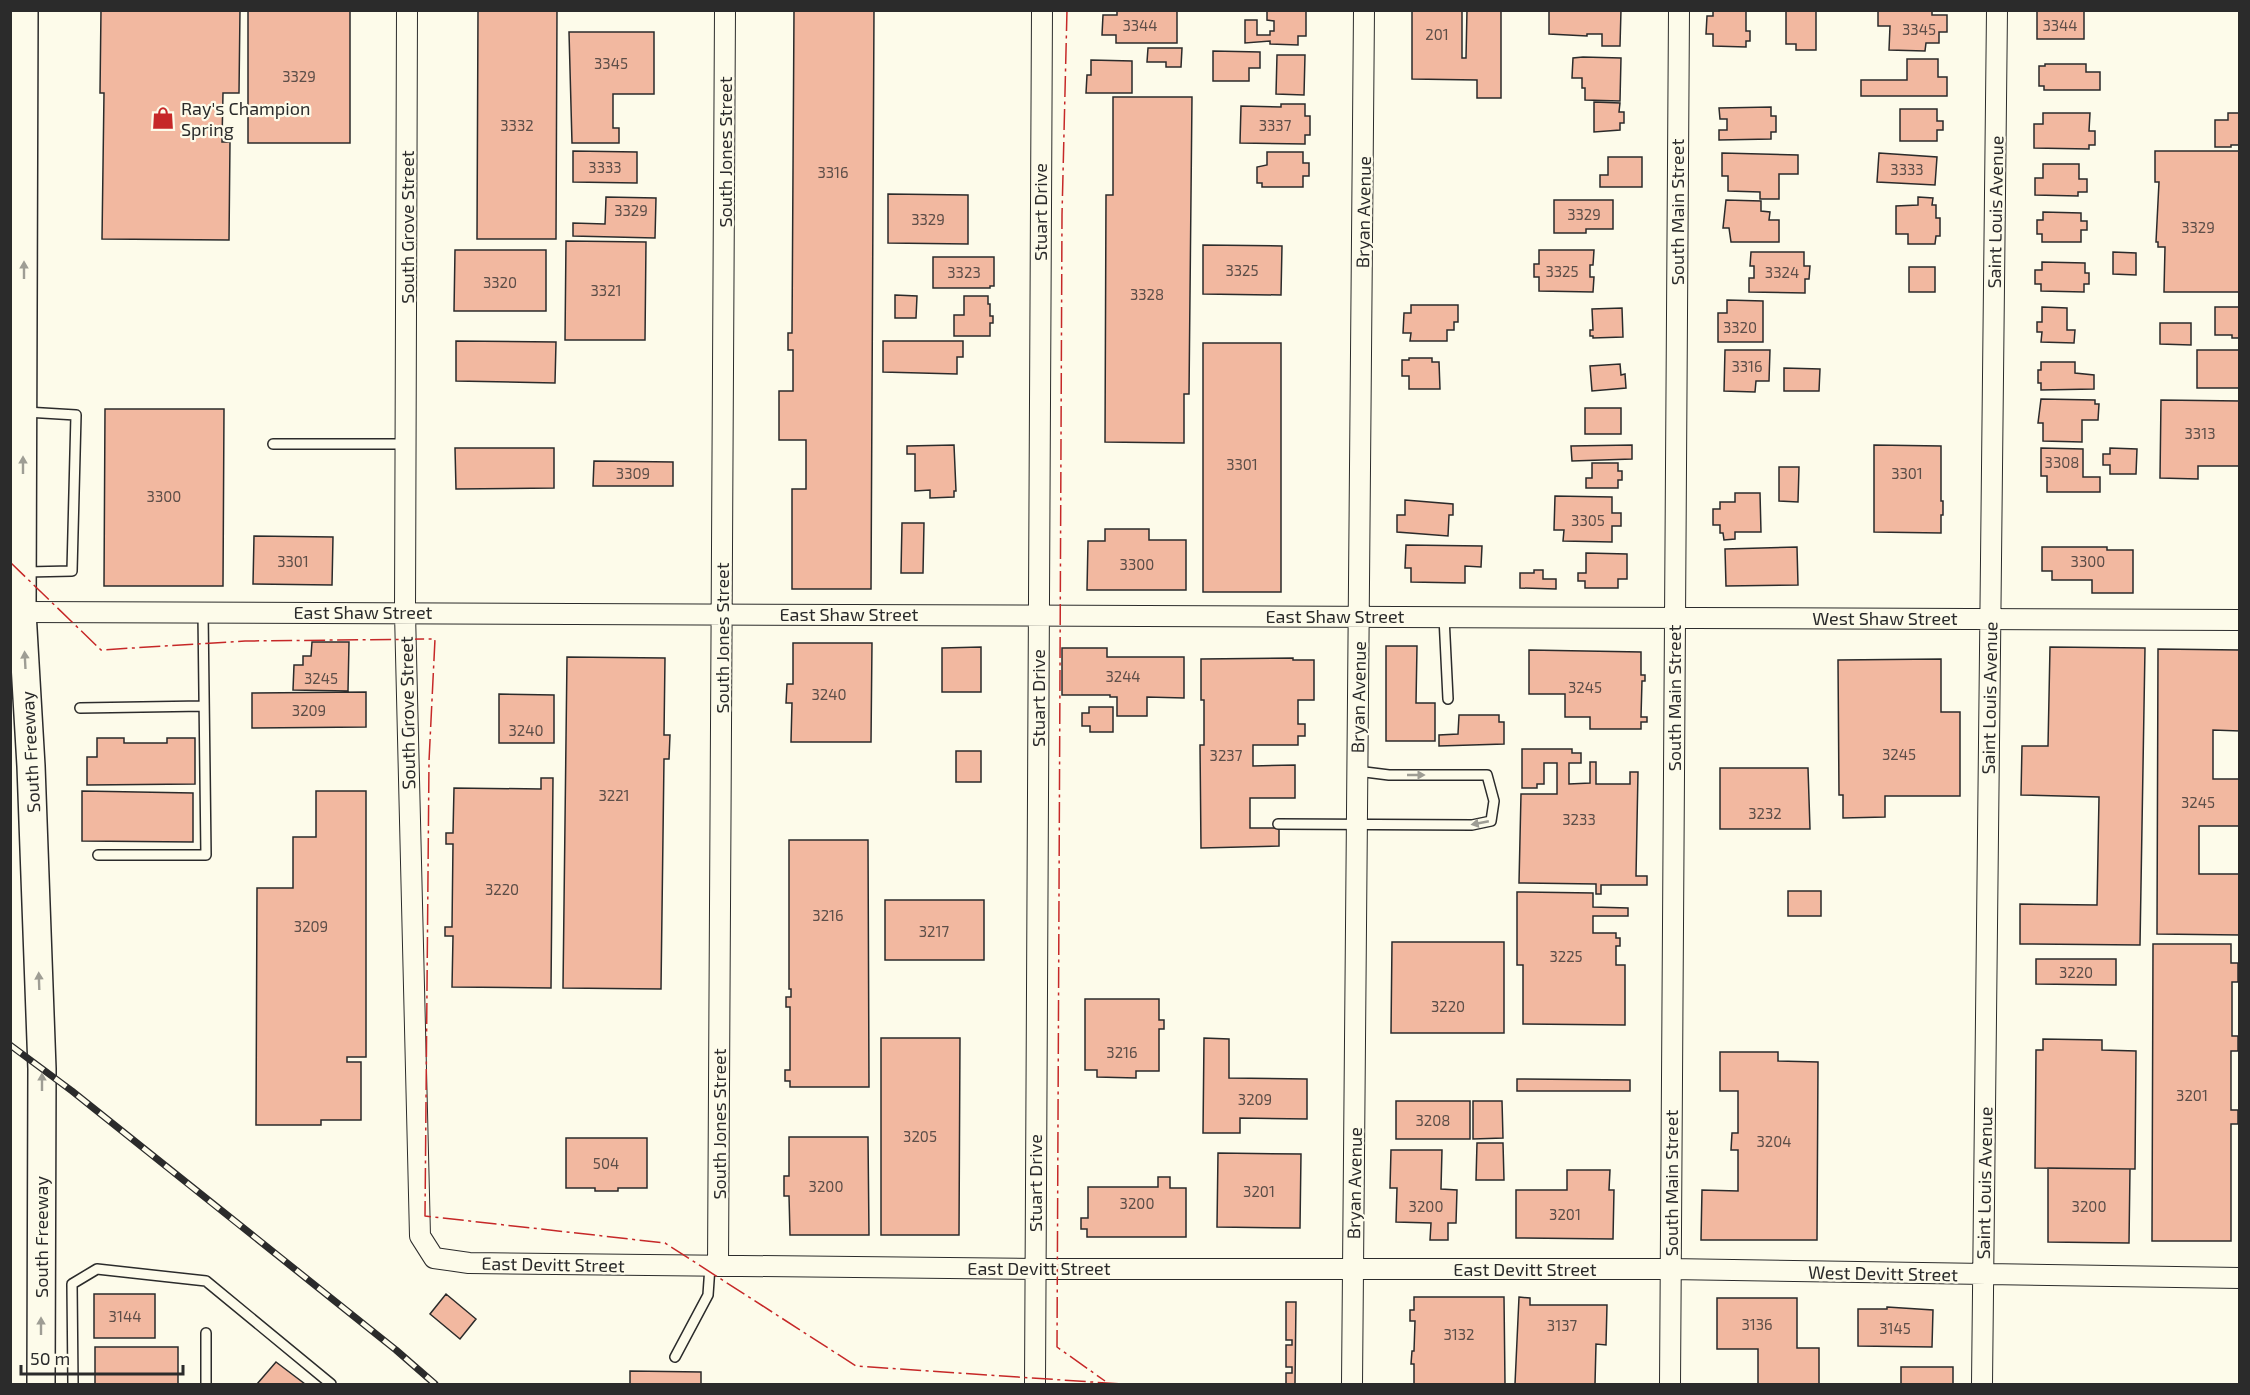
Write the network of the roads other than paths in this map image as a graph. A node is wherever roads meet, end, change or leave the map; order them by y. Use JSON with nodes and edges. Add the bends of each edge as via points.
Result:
{"nodes":[{"id":1,"x":24,"y":10,"type":"edge"},
{"id":2,"x":408,"y":10,"type":"edge"},
{"id":3,"x":725,"y":10,"type":"edge"},
{"id":4,"x":1042,"y":10,"type":"edge"},
{"id":5,"x":1364,"y":10,"type":"edge"},
{"id":6,"x":1679,"y":10,"type":"edge"},
{"id":7,"x":1997,"y":10,"type":"edge"},
{"id":8,"x":23,"y":412,"type":"junction"},
{"id":9,"x":273,"y":444,"type":"dead end"},
{"id":10,"x":406,"y":444,"type":"junction"},
{"id":11,"x":22,"y":572,"type":"junction"},
{"id":12,"x":22,"y":612,"type":"junction"},
{"id":13,"x":202,"y":612,"type":"junction"},
{"id":14,"x":405,"y":613,"type":"junction"},
{"id":15,"x":722,"y":614,"type":"junction"},
{"id":16,"x":1038,"y":615,"type":"junction"},
{"id":17,"x":1359,"y":616,"type":"junction"},
{"id":18,"x":1444,"y":616,"type":"junction"},
{"id":19,"x":1675,"y":618,"type":"junction"},
{"id":20,"x":1990,"y":619,"type":"junction"},
{"id":21,"x":2240,"y":620,"type":"edge"},
{"id":22,"x":1448,"y":699,"type":"dead end"},
{"id":23,"x":204,"y":706,"type":"junction"},
{"id":24,"x":80,"y":708,"type":"dead end"},
{"id":25,"x":1357,"y":771,"type":"junction"},
{"id":26,"x":1278,"y":824,"type":"dead end"},
{"id":27,"x":1357,"y":824,"type":"junction"},
{"id":28,"x":98,"y":855,"type":"dead end"},
{"id":29,"x":420,"y":1236,"type":"joint"},
{"id":30,"x":714,"y":1266,"type":"junction"},
{"id":31,"x":1034,"y":1269,"type":"junction"},
{"id":32,"x":1353,"y":1269,"type":"junction"},
{"id":33,"x":1670,"y":1269,"type":"junction"},
{"id":34,"x":1983,"y":1275,"type":"junction"},
{"id":35,"x":2240,"y":1278,"type":"edge"},
{"id":36,"x":206,"y":1333,"type":"dead end"},
{"id":37,"x":675,"y":1357,"type":"dead end"},
{"id":38,"x":41,"y":1384,"type":"edge"},
{"id":39,"x":73,"y":1384,"type":"edge"},
{"id":40,"x":206,"y":1384,"type":"edge"},
{"id":41,"x":332,"y":1384,"type":"edge"},
{"id":42,"x":1035,"y":1384,"type":"edge"},
{"id":43,"x":1352,"y":1384,"type":"edge"},
{"id":44,"x":1670,"y":1384,"type":"edge"},
{"id":45,"x":1982,"y":1384,"type":"edge"}],
"edges":[{"from":8,"to":1,"type":"main road","name":"South Freeway","one_way":true},
{"from":2,"to":10,"type":"street","name":"South Grove Street"},
{"from":3,"to":15,"type":"street","name":"South Jones Street"},
{"from":4,"to":16,"type":"street","name":"Stuart Drive"},
{"from":5,"to":17,"type":"street","name":"Bryan Avenue"},
{"from":6,"to":19,"type":"street","name":"South Main Street"},
{"from":7,"to":20,"type":"street","name":"Saint Louis Avenue"},
{"from":11,"to":8,"type":"main road","name":"South Freeway","one_way":true},
{"from":8,"to":11,"type":"lane","via":[[76,415],[72,572]]},
{"from":9,"to":10,"type":"lane"},
{"from":10,"to":14,"type":"street","name":"South Grove Street"},
{"from":11,"to":12,"type":"main road","name":"South Freeway"},
{"from":12,"to":13,"type":"street","name":"East Shaw Street"},
{"from":38,"to":12,"type":"main road","name":"South Freeway","one_way":true,"via":[[42,1069]]},
{"from":13,"to":14,"type":"street","name":"East Shaw Street"},
{"from":13,"to":23,"type":"lane"},
{"from":14,"to":15,"type":"street","name":"East Shaw Street"},
{"from":14,"to":29,"type":"street","name":"South Grove Street"},
{"from":15,"to":16,"type":"street","name":"East Shaw Street"},
{"from":15,"to":30,"type":"street","name":"South Jones Street"},
{"from":16,"to":17,"type":"street","name":"East Shaw Street"},
{"from":16,"to":31,"type":"street","name":"Stuart Drive"},
{"from":17,"to":18,"type":"street","name":"East Shaw Street"},
{"from":17,"to":25,"type":"street","name":"Bryan Avenue"},
{"from":18,"to":19,"type":"street","name":"East Shaw Street"},
{"from":18,"to":22,"type":"lane"},
{"from":19,"to":20,"type":"street","name":"West Shaw Street"},
{"from":19,"to":33,"type":"street","name":"South Main Street"},
{"from":20,"to":21,"type":"street","name":"West Shaw Street"},
{"from":20,"to":34,"type":"street","name":"Saint Louis Avenue"},
{"from":23,"to":24,"type":"lane"},
{"from":23,"to":28,"type":"lane","via":[[206,855]]},
{"from":25,"to":27,"type":"street","name":"Bryan Avenue"},
{"from":25,"to":27,"type":"lane","one_way":true,"via":[[1389,775],[1487,775],[1494,801],[1491,821],[1472,825]]},
{"from":26,"to":27,"type":"lane"},
{"from":27,"to":32,"type":"street","name":"Bryan Avenue"},
{"from":29,"to":30,"type":"street","name":"East Devitt Street","via":[[434,1258],[469,1263]]},
{"from":30,"to":31,"type":"street","name":"East Devitt Street"},
{"from":30,"to":37,"type":"lane","via":[[708,1295]]},
{"from":31,"to":32,"type":"street","name":"East Devitt Street"},
{"from":31,"to":42,"type":"street","name":"Stuart Drive"},
{"from":32,"to":33,"type":"street","name":"East Devitt Street"},
{"from":32,"to":43,"type":"street","name":"Bryan Avenue"},
{"from":33,"to":34,"type":"street","name":"West Devitt Street"},
{"from":33,"to":44,"type":"street","name":"South Main Street"},
{"from":34,"to":35,"type":"street","name":"West Devitt Street"},
{"from":34,"to":45,"type":"street","name":"Saint Louis Avenue"},
{"from":36,"to":40,"type":"lane"},
{"from":39,"to":41,"type":"lane","via":[[72,1284],[97,1269],[206,1281]]}]}
